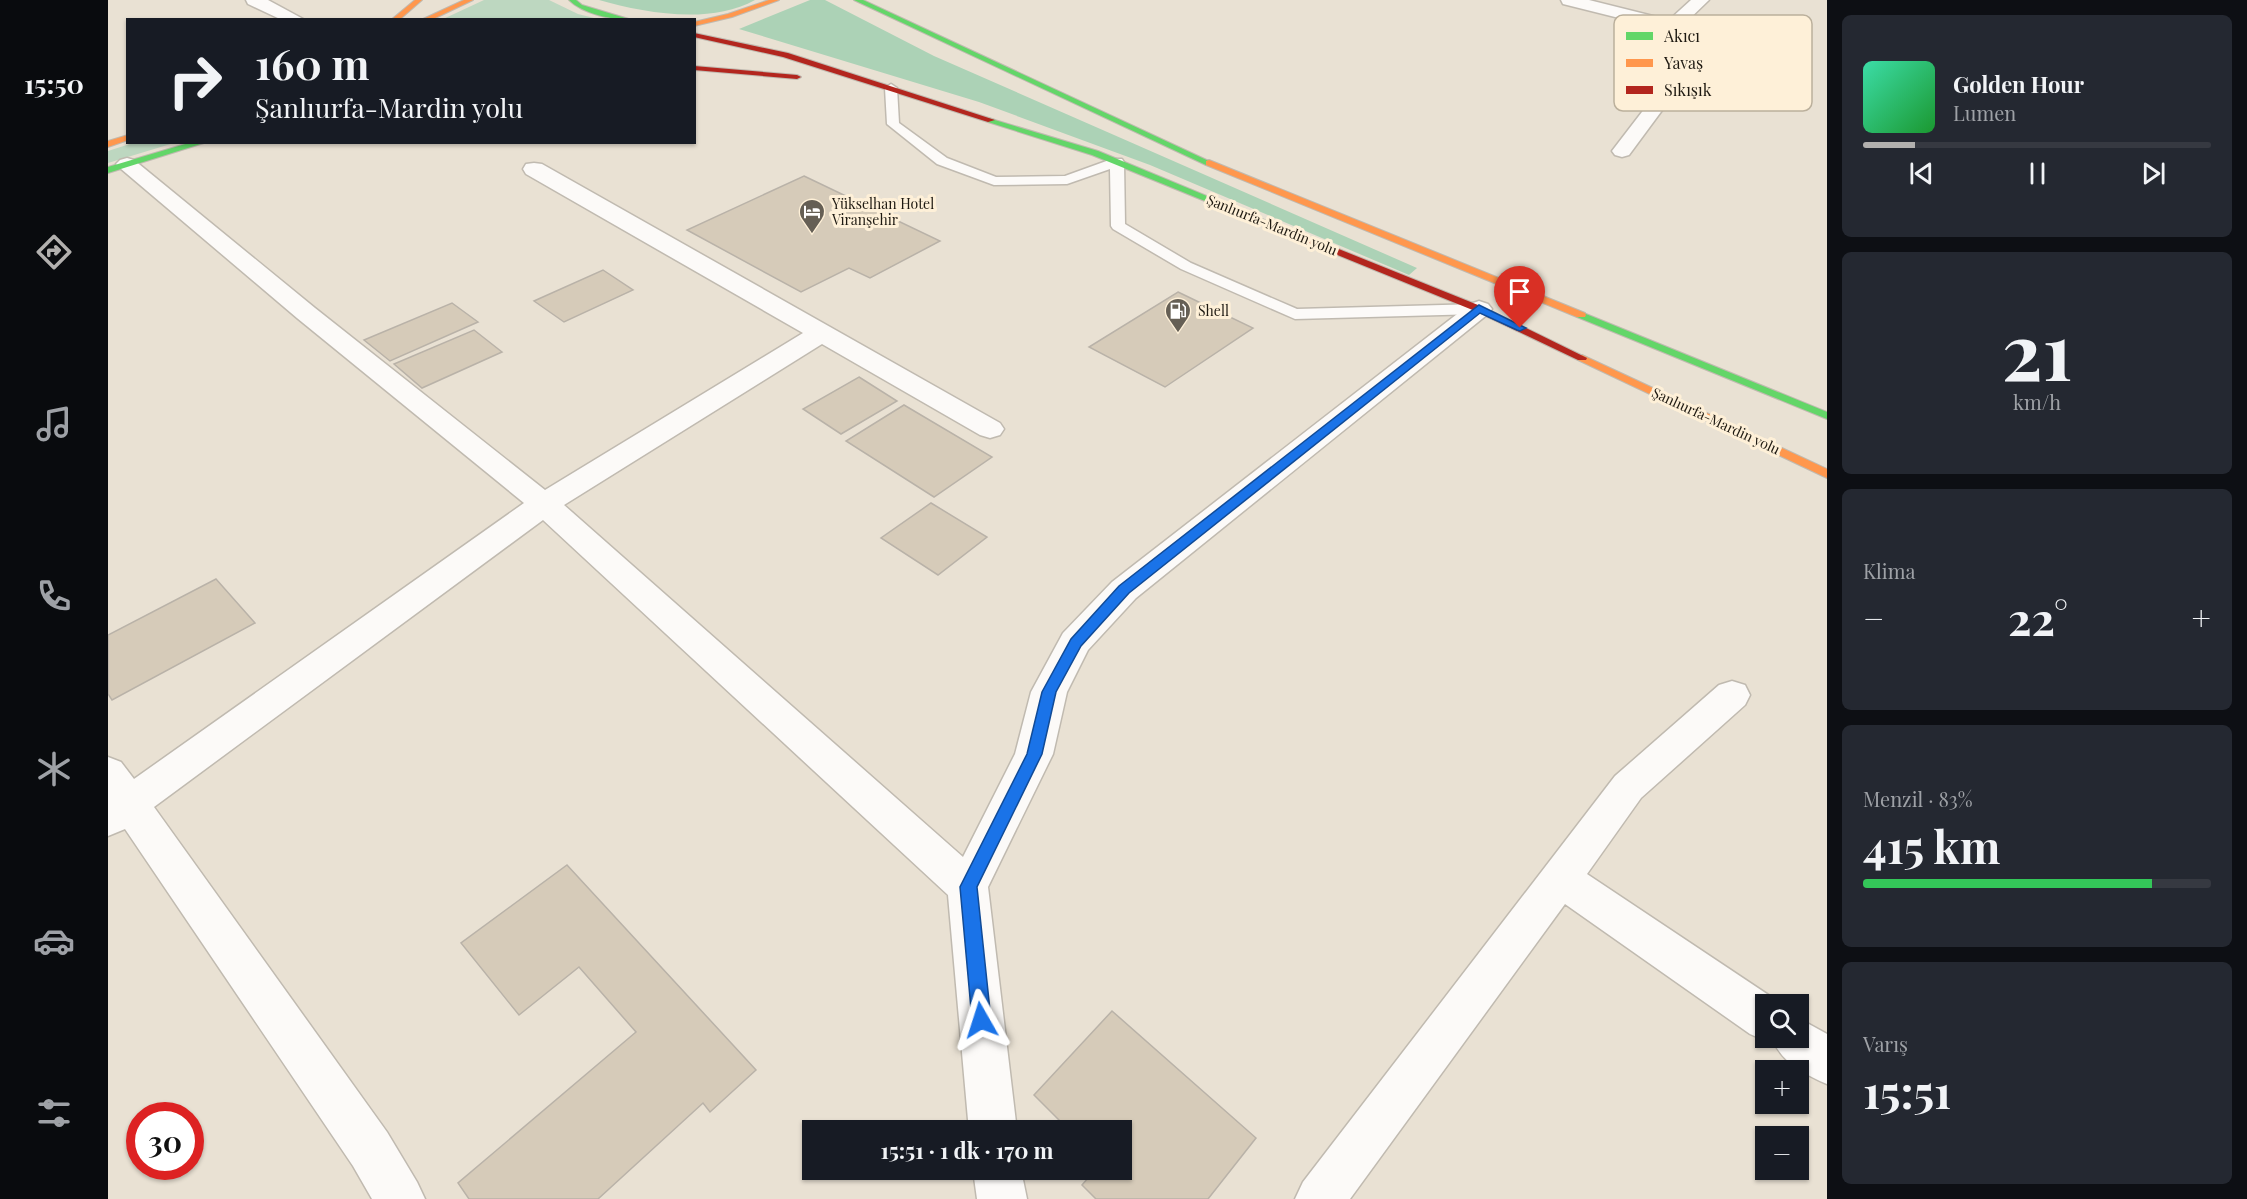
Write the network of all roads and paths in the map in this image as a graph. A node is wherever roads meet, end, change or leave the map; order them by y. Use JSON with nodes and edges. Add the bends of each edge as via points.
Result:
{"nodes":[{"id":1,"x":254,"y":0,"type":"edge"},
{"id":2,"x":419,"y":0,"type":"edge"},
{"id":3,"x":470,"y":0,"type":"edge"},
{"id":4,"x":572,"y":0,"type":"edge"},
{"id":5,"x":776,"y":0,"type":"edge"},
{"id":6,"x":856,"y":0,"type":"edge"},
{"id":7,"x":1569,"y":0,"type":"edge"},
{"id":8,"x":1701,"y":0,"type":"edge"},
{"id":9,"x":912,"y":10,"type":"dead end"},
{"id":10,"x":1628,"y":15,"type":"edge"},
{"id":11,"x":1684,"y":15,"type":"edge"},
{"id":12,"x":293,"y":18,"type":"edge"},
{"id":13,"x":396,"y":18,"type":"edge"},
{"id":14,"x":429,"y":18,"type":"edge"},
{"id":15,"x":622,"y":18,"type":"edge"},
{"id":16,"x":696,"y":24,"type":"edge"},
{"id":17,"x":917,"y":29,"type":"junction"},
{"id":18,"x":696,"y":35,"type":"edge"},
{"id":19,"x":696,"y":68,"type":"edge"},
{"id":20,"x":891,"y":88,"type":"junction"},
{"id":21,"x":1652,"y":111,"type":"edge"},
{"id":22,"x":188,"y":144,"type":"edge"},
{"id":23,"x":1622,"y":151,"type":"dead end"},
{"id":24,"x":118,"y":154,"type":"edge"},
{"id":25,"x":1117,"y":162,"type":"junction"},
{"id":26,"x":534,"y":169,"type":"dead end"},
{"id":27,"x":1479,"y":309,"type":"junction"},
{"id":28,"x":822,"y":333,"type":"junction"},
{"id":29,"x":1827,"y":416,"type":"edge"},
{"id":30,"x":990,"y":429,"type":"dead end"},
{"id":31,"x":1827,"y":474,"type":"edge"},
{"id":32,"x":544,"y":504,"type":"junction"},
{"id":33,"x":1732,"y":695,"type":"dead end"},
{"id":34,"x":115,"y":799,"type":"edge"},
{"id":35,"x":1560,"y":878,"type":"junction"},
{"id":36,"x":968,"y":887,"type":"junction"},
{"id":37,"x":1755,"y":1011,"type":"edge"},
{"id":38,"x":1808,"y":1048,"type":"edge"},
{"id":39,"x":1827,"y":1061,"type":"edge"},
{"id":40,"x":992,"y":1120,"type":"edge"},
{"id":41,"x":999,"y":1180,"type":"edge"},
{"id":42,"x":1325,"y":1197,"type":"edge"},
{"id":43,"x":400,"y":1199,"type":"edge"},
{"id":44,"x":1002,"y":1199,"type":"edge"}],
"edges":[{"from":1,"to":12,"type":"street"},
{"from":2,"to":13,"type":"main road"},
{"from":3,"to":14,"type":"main road"},
{"from":4,"to":15,"type":"main road"},
{"from":5,"to":16,"type":"main road"},
{"from":6,"to":17,"type":"main road"},
{"from":7,"to":10,"type":"street"},
{"from":8,"to":11,"type":"street"},
{"from":9,"to":17,"type":"main road"},
{"from":17,"to":29,"type":"main road","via":[[1202,160]]},
{"from":18,"to":20,"type":"main road","name":"Şanlıurfa-Mardin yolu","via":[[785,55]]},
{"from":19,"to":20,"type":"main road"},
{"from":20,"to":25,"type":"main road","name":"Şanlıurfa-Mardin yolu"},
{"from":20,"to":25,"type":"lane","via":[[893,124],[942,161],[994,181],[1067,180]]},
{"from":21,"to":23,"type":"street"},
{"from":22,"to":24,"type":"main road"},
{"from":24,"to":32,"type":"street","via":[[306,313]]},
{"from":25,"to":27,"type":"main road","name":"Şanlıurfa-Mardin yolu"},
{"from":25,"to":27,"type":"lane","via":[[1118,226],[1186,266],[1295,314]]},
{"from":26,"to":28,"type":"street"},
{"from":27,"to":31,"type":"main road","name":"Şanlıurfa-Mardin yolu"},
{"from":27,"to":36,"type":"street","via":[[1124,590],[1076,642],[1049,692],[1035,754]]},
{"from":28,"to":30,"type":"street"},
{"from":28,"to":32,"type":"street"},
{"from":32,"to":34,"type":"street"},
{"from":32,"to":36,"type":"street"},
{"from":33,"to":35,"type":"street","via":[[1628,787]]},
{"from":34,"to":43,"type":"street","via":[[370,1149]]},
{"from":35,"to":37,"type":"street"},
{"from":35,"to":42,"type":"street"},
{"from":36,"to":40,"type":"street"},
{"from":38,"to":39,"type":"street"},
{"from":41,"to":44,"type":"street"}]}
